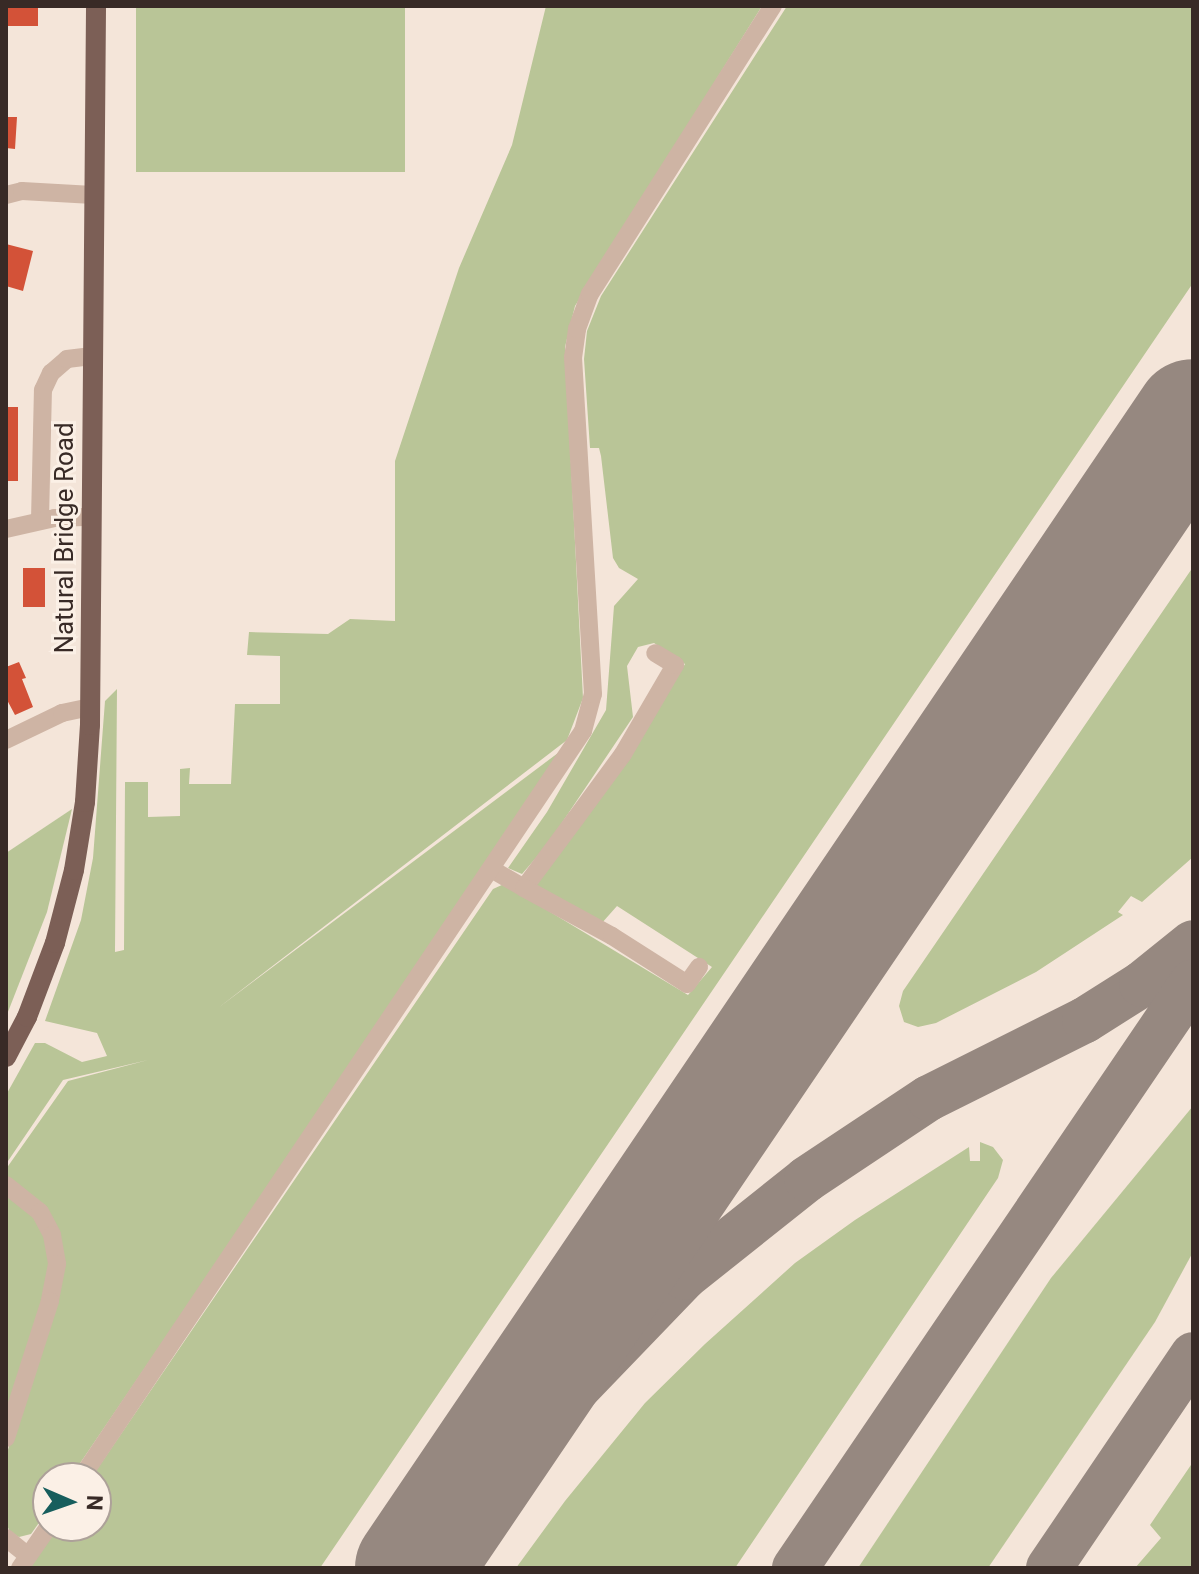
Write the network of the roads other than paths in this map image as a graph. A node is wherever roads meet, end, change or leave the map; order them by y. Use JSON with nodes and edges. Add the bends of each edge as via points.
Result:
{"nodes":[{"id":1,"x":96,"y":6,"type":"edge"},
{"id":2,"x":773,"y":6,"type":"edge"},
{"id":3,"x":6,"y":195,"type":"edge"},
{"id":4,"x":93,"y":195,"type":"junction"},
{"id":5,"x":92,"y":356,"type":"junction"},
{"id":6,"x":91,"y":517,"type":"junction"},
{"id":7,"x":40,"y":520,"type":"junction"},
{"id":8,"x":6,"y":529,"type":"edge"},
{"id":9,"x":655,"y":653,"type":"dead end"},
{"id":10,"x":90,"y":707,"type":"junction"},
{"id":11,"x":6,"y":740,"type":"edge"},
{"id":12,"x":493,"y":870,"type":"junction"},
{"id":13,"x":524,"y":888,"type":"junction"},
{"id":14,"x":699,"y":967,"type":"dead end"},
{"id":15,"x":6,"y":1057,"type":"edge"},
{"id":16,"x":6,"y":1185,"type":"edge"},
{"id":17,"x":6,"y":1438,"type":"edge"},
{"id":18,"x":92,"y":1462,"type":"edge"},
{"id":19,"x":6,"y":1538,"type":"edge"},
{"id":20,"x":38,"y":1542,"type":"edge"},
{"id":21,"x":24,"y":1562,"type":"edge"}],
"edges":[{"from":1,"to":4,"type":"main road","name":"Natural Bridge Road"},
{"from":2,"to":12,"type":"street","via":[[590,294],[577,329],[573,358],[593,694],[583,731]]},
{"from":3,"to":4,"type":"street"},
{"from":4,"to":5,"type":"main road","name":"Natural Bridge Road"},
{"from":5,"to":6,"type":"main road","name":"Natural Bridge Road"},
{"from":5,"to":7,"type":"street","via":[[67,359],[51,373],[43,390]]},
{"from":6,"to":7,"type":"street"},
{"from":6,"to":10,"type":"main road","name":"Natural Bridge Road"},
{"from":7,"to":8,"type":"street"},
{"from":9,"to":13,"type":"street","via":[[675,665],[623,754]]},
{"from":10,"to":11,"type":"street","via":[[62,713]]},
{"from":10,"to":15,"type":"main road","name":"Natural Bridge Road","via":[[85,802],[74,870],[55,943]]},
{"from":12,"to":13,"type":"street"},
{"from":12,"to":18,"type":"street"},
{"from":13,"to":14,"type":"street","via":[[687,984]]},
{"from":16,"to":17,"type":"street","via":[[40,1212],[52,1235],[57,1264]]},
{"from":19,"to":21,"type":"street"},
{"from":20,"to":21,"type":"street"}]}
